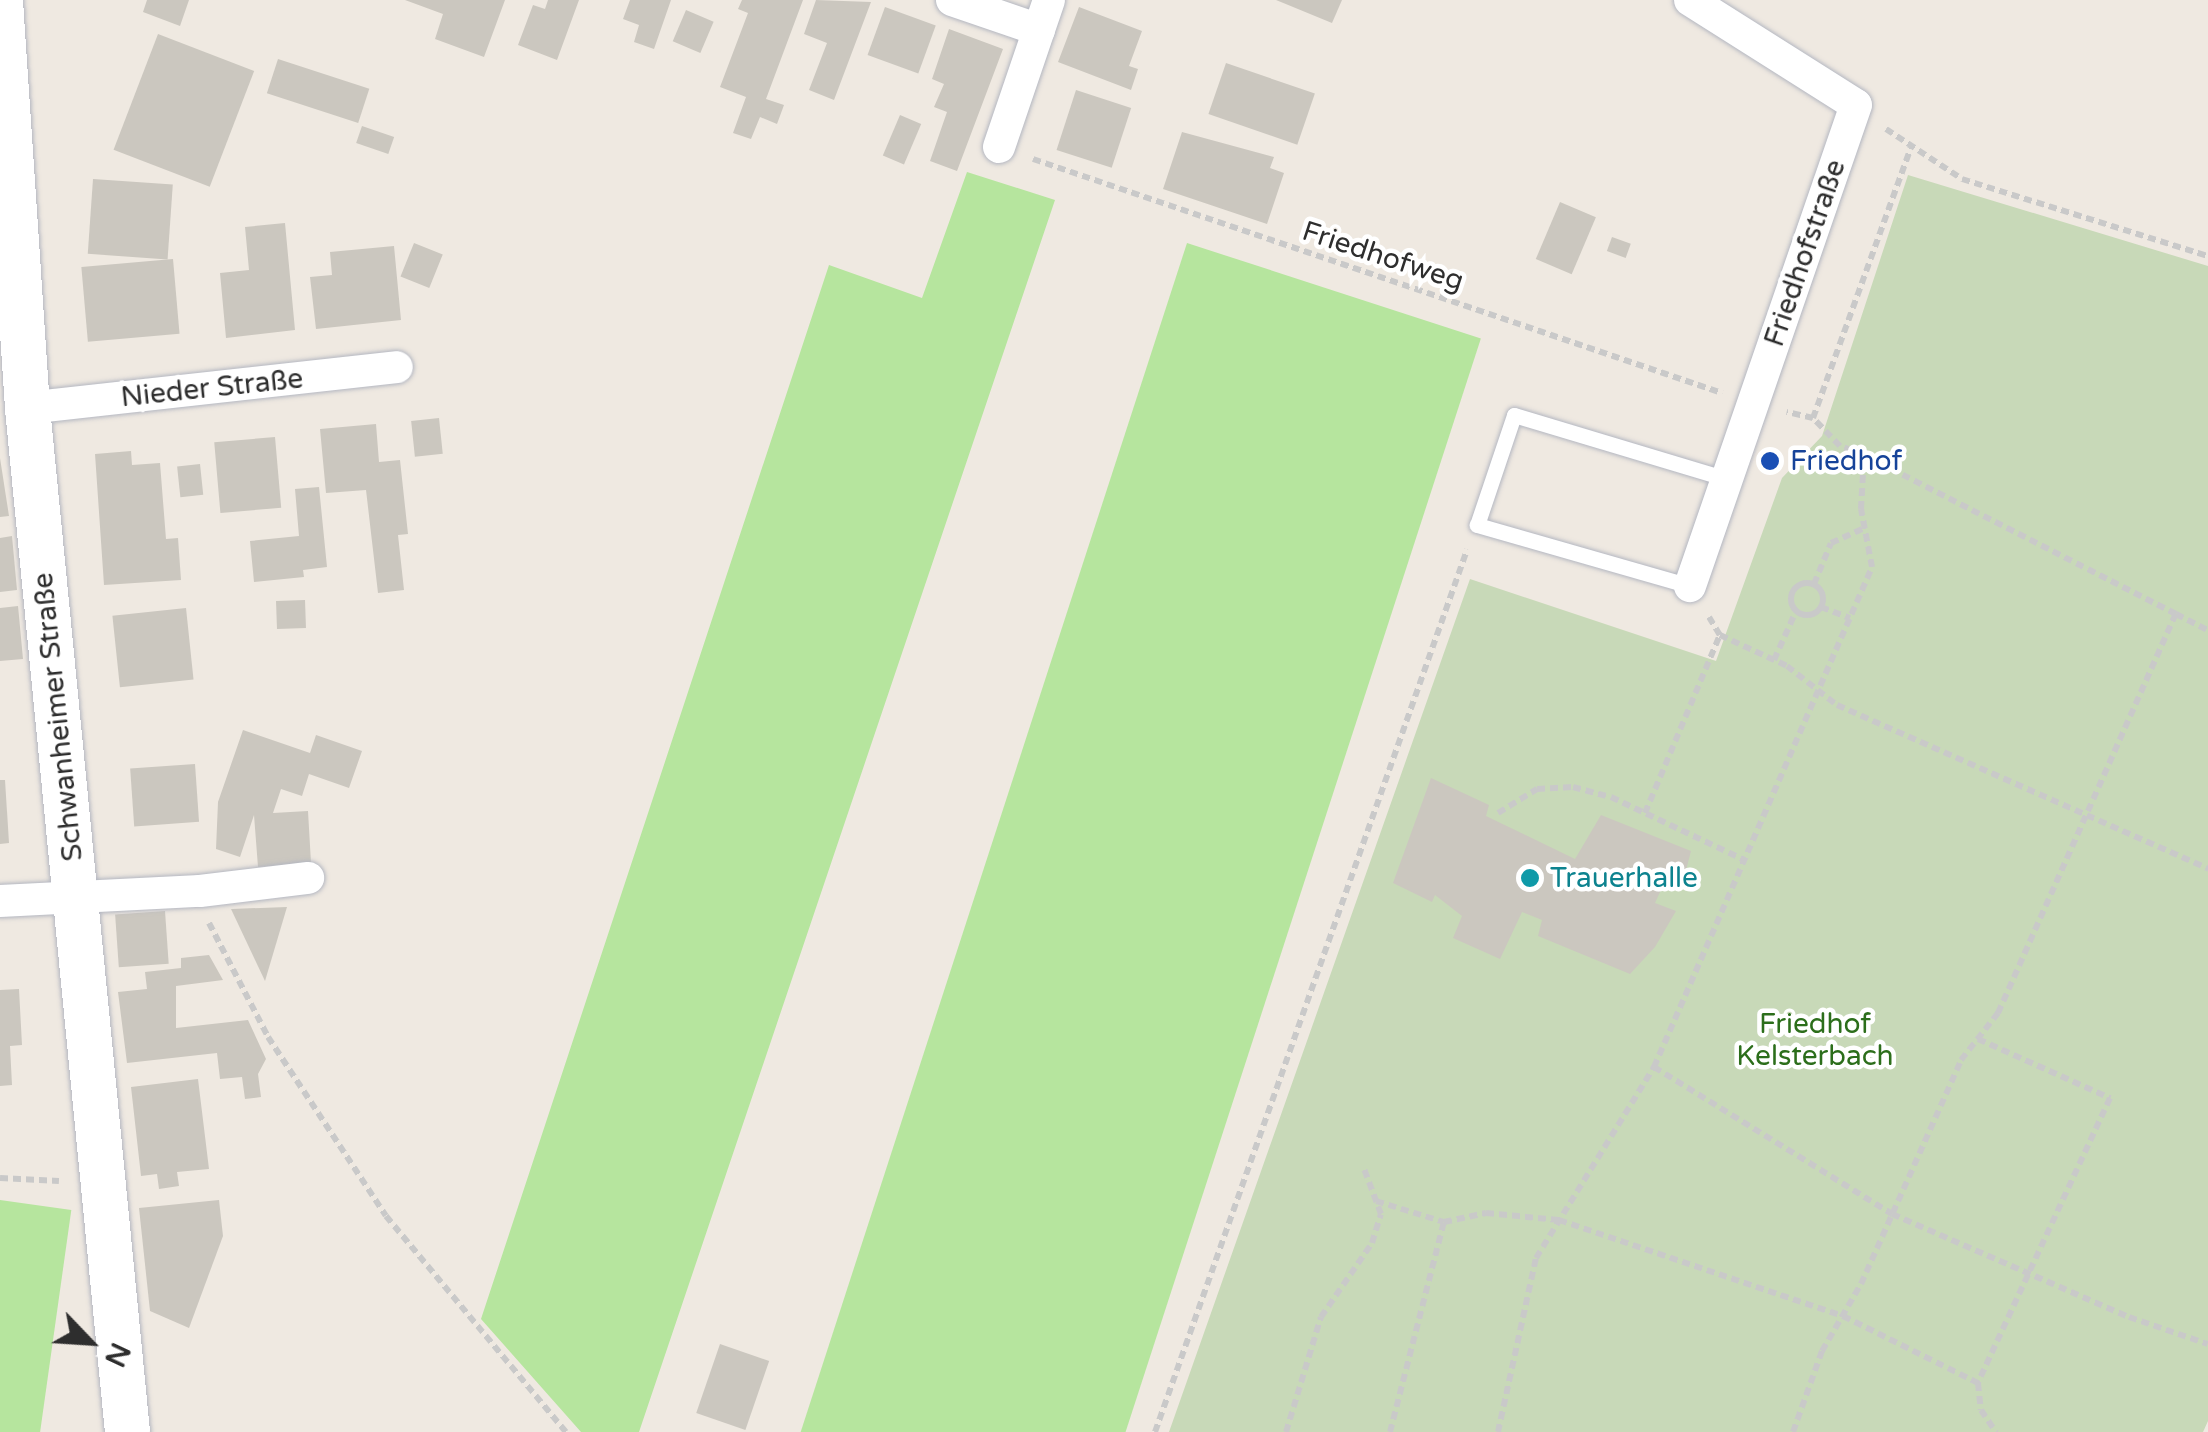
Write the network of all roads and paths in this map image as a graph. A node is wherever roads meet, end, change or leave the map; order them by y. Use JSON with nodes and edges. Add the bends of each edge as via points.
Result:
{"nodes":[{"id":1,"x":952,"y":0,"type":"edge"},
{"id":2,"x":1690,"y":0,"type":"edge"},
{"id":3,"x":0,"y":1,"type":"edge"},
{"id":4,"x":1044,"y":15,"type":"edge"},
{"id":5,"x":1856,"y":105,"type":"junction"},
{"id":6,"x":998,"y":147,"type":"joint"},
{"id":7,"x":1911,"y":148,"type":"junction"},
{"id":8,"x":2208,"y":256,"type":"edge"},
{"id":9,"x":397,"y":367,"type":"dead end"},
{"id":10,"x":1754,"y":404,"type":"junction"},
{"id":11,"x":28,"y":408,"type":"junction"},
{"id":12,"x":1864,"y":455,"type":"junction"},
{"id":13,"x":1728,"y":479,"type":"junction"},
{"id":14,"x":1477,"y":525,"type":"junction"},
{"id":15,"x":1864,"y":528,"type":"junction"},
{"id":16,"x":1814,"y":584,"type":"junction"},
{"id":17,"x":1690,"y":586,"type":"joint"},
{"id":18,"x":1821,"y":607,"type":"junction"},
{"id":19,"x":1796,"y":611,"type":"junction"},
{"id":20,"x":2176,"y":614,"type":"junction"},
{"id":21,"x":1850,"y":618,"type":"junction"},
{"id":22,"x":2208,"y":630,"type":"edge"},
{"id":23,"x":1774,"y":660,"type":"junction"},
{"id":24,"x":1819,"y":689,"type":"junction"},
{"id":25,"x":1498,"y":813,"type":"dead end"},
{"id":26,"x":1646,"y":813,"type":"junction"},
{"id":27,"x":2088,"y":814,"type":"junction"},
{"id":28,"x":1744,"y":860,"type":"junction"},
{"id":29,"x":2208,"y":869,"type":"edge"},
{"id":30,"x":308,"y":878,"type":"dead end"},
{"id":31,"x":200,"y":891,"type":"junction"},
{"id":32,"x":76,"y":898,"type":"junction"},
{"id":33,"x":0,"y":900,"type":"edge"},
{"id":34,"x":1978,"y":1038,"type":"junction"},
{"id":35,"x":1654,"y":1066,"type":"junction"},
{"id":36,"x":1363,"y":1166,"type":"dead end"},
{"id":37,"x":0,"y":1178,"type":"edge"},
{"id":38,"x":100,"y":1182,"type":"junction"},
{"id":39,"x":1376,"y":1201,"type":"junction"},
{"id":40,"x":1892,"y":1214,"type":"junction"},
{"id":41,"x":1559,"y":1220,"type":"junction"},
{"id":42,"x":1444,"y":1222,"type":"junction"},
{"id":43,"x":2030,"y":1272,"type":"junction"},
{"id":44,"x":1843,"y":1316,"type":"junction"},
{"id":45,"x":2208,"y":1344,"type":"edge"},
{"id":46,"x":1978,"y":1384,"type":"junction"},
{"id":47,"x":126,"y":1432,"type":"edge"},
{"id":48,"x":566,"y":1432,"type":"edge"},
{"id":49,"x":1155,"y":1432,"type":"edge"},
{"id":50,"x":1286,"y":1432,"type":"edge"},
{"id":51,"x":1390,"y":1432,"type":"edge"},
{"id":52,"x":1498,"y":1432,"type":"edge"},
{"id":53,"x":1794,"y":1432,"type":"edge"},
{"id":54,"x":1996,"y":1432,"type":"edge"}],
"edges":[{"from":1,"to":4,"type":"street"},
{"from":2,"to":5,"type":"street"},
{"from":3,"to":11,"type":"street","name":"Schwanheimer Straße"},
{"from":4,"to":6,"type":"street"},
{"from":5,"to":7,"type":"path"},
{"from":5,"to":10,"type":"street","name":"Friedhofstraße"},
{"from":6,"to":10,"type":"path","name":"Friedhofweg"},
{"from":7,"to":8,"type":"path","via":[[1962,179]]},
{"from":7,"to":12,"type":"path","via":[[1813,418],[1840,446]]},
{"from":9,"to":11,"type":"street","name":"Nieder Straße"},
{"from":10,"to":13,"type":"street","name":"Friedhofstraße"},
{"from":11,"to":32,"type":"street","name":"Schwanheimer Straße"},
{"from":12,"to":15,"type":"path"},
{"from":12,"to":20,"type":"path"},
{"from":13,"to":14,"type":"lane","via":[[1514,414]]},
{"from":13,"to":17,"type":"street","name":"Friedhofstraße"},
{"from":14,"to":17,"type":"lane"},
{"from":14,"to":49,"type":"path"},
{"from":15,"to":16,"type":"path","via":[[1830,544]]},
{"from":15,"to":21,"type":"path","via":[[1872,568]]},
{"from":16,"to":18,"type":"path","via":[[1823,594]]},
{"from":16,"to":19,"type":"path","via":[[1793,590]]},
{"from":18,"to":19,"type":"path","via":[[1810,616]]},
{"from":18,"to":21,"type":"path"},
{"from":19,"to":23,"type":"path"},
{"from":20,"to":22,"type":"path"},
{"from":20,"to":27,"type":"path"},
{"from":21,"to":24,"type":"path"},
{"from":23,"to":24,"type":"path"},
{"from":23,"to":26,"type":"path","via":[[1720,635]]},
{"from":24,"to":27,"type":"path","via":[[1836,705]]},
{"from":24,"to":28,"type":"path"},
{"from":25,"to":26,"type":"path","via":[[1537,789],[1572,787]]},
{"from":26,"to":28,"type":"path"},
{"from":27,"to":29,"type":"path"},
{"from":27,"to":34,"type":"path","via":[[1998,1013]]},
{"from":28,"to":35,"type":"path"},
{"from":30,"to":31,"type":"street"},
{"from":31,"to":32,"type":"street"},
{"from":31,"to":48,"type":"path","via":[[208,922],[268,1037],[386,1216]]},
{"from":32,"to":33,"type":"street"},
{"from":32,"to":38,"type":"street","name":"Schwanheimer Straße"},
{"from":34,"to":40,"type":"path","via":[[1961,1060]]},
{"from":34,"to":43,"type":"path","via":[[2110,1098]]},
{"from":35,"to":40,"type":"path"},
{"from":35,"to":41,"type":"path"},
{"from":36,"to":39,"type":"path"},
{"from":37,"to":38,"type":"path"},
{"from":38,"to":47,"type":"street","name":"Schwanheimer Straße"},
{"from":39,"to":42,"type":"path"},
{"from":39,"to":50,"type":"path","via":[[1381,1214],[1372,1244],[1322,1317]]},
{"from":40,"to":43,"type":"path"},
{"from":40,"to":44,"type":"path"},
{"from":41,"to":42,"type":"path","via":[[1486,1213]]},
{"from":41,"to":44,"type":"path"},
{"from":41,"to":52,"type":"path","via":[[1536,1258]]},
{"from":42,"to":51,"type":"path"},
{"from":43,"to":45,"type":"path"},
{"from":43,"to":46,"type":"path"},
{"from":44,"to":46,"type":"path"},
{"from":44,"to":53,"type":"path"},
{"from":46,"to":54,"type":"path","via":[[1981,1410]]}]}
